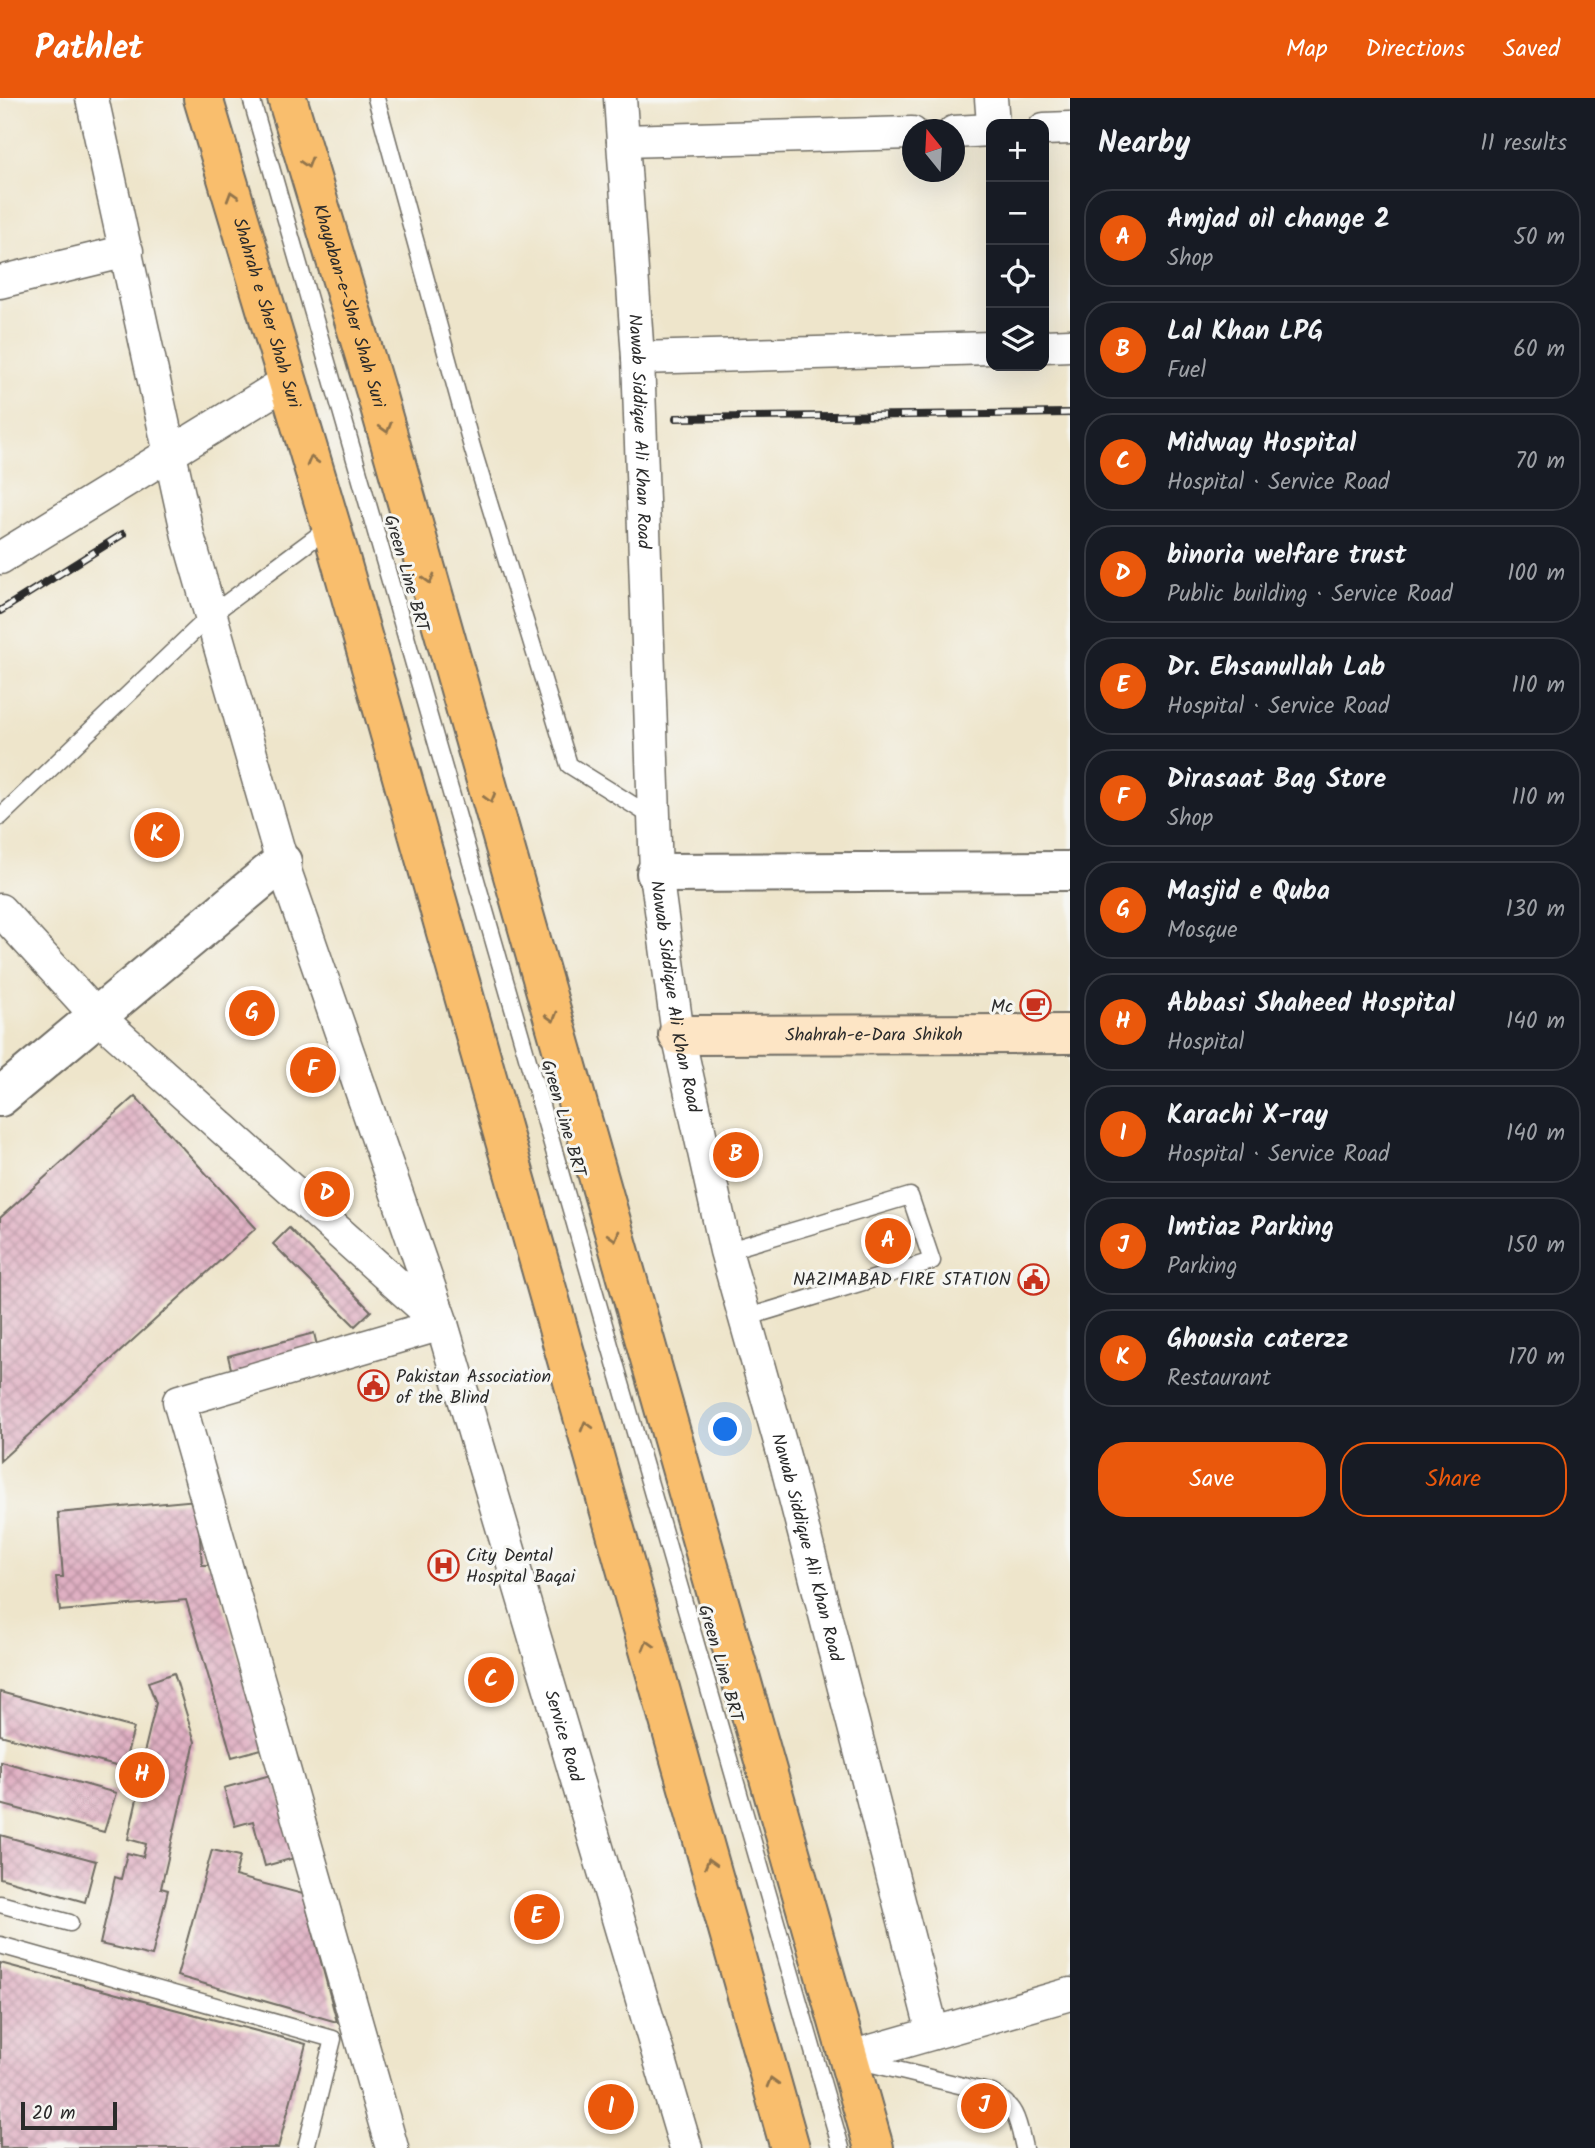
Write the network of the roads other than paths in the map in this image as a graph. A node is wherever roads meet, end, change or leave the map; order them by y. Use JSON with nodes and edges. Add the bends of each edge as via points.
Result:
{"nodes":[{"id":1,"x":92,"y":98,"type":"edge"},
{"id":2,"x":203,"y":98,"type":"edge"},
{"id":3,"x":251,"y":98,"type":"edge"},
{"id":4,"x":287,"y":98,"type":"edge"},
{"id":5,"x":376,"y":98,"type":"edge"},
{"id":6,"x":620,"y":98,"type":"edge"},
{"id":7,"x":991,"y":98,"type":"edge"},
{"id":8,"x":993,"y":119,"type":"edge"},
{"id":9,"x":1070,"y":128,"type":"edge"},
{"id":10,"x":1049,"y":129,"type":"edge"},
{"id":11,"x":986,"y":131,"type":"edge"},
{"id":12,"x":965,"y":132,"type":"edge"},
{"id":13,"x":902,"y":133,"type":"edge"},
{"id":14,"x":624,"y":141,"type":"junction"},
{"id":15,"x":127,"y":251,"type":"junction"},
{"id":16,"x":0,"y":282,"type":"edge"},
{"id":17,"x":1070,"y":345,"type":"edge"},
{"id":18,"x":1049,"y":346,"type":"edge"},
{"id":19,"x":986,"y":348,"type":"edge"},
{"id":20,"x":638,"y":358,"type":"junction"},
{"id":21,"x":288,"y":382,"type":"junction"},
{"id":22,"x":168,"y":454,"type":"junction"},
{"id":23,"x":331,"y":526,"type":"junction"},
{"id":24,"x":0,"y":558,"type":"edge"},
{"id":25,"x":212,"y":614,"type":"junction"},
{"id":26,"x":0,"y":817,"type":"edge"},
{"id":27,"x":654,"y":818,"type":"junction"},
{"id":28,"x":282,"y":862,"type":"junction"},
{"id":29,"x":1070,"y":871,"type":"edge"},
{"id":30,"x":656,"y":873,"type":"junction"},
{"id":31,"x":0,"y":910,"type":"edge"},
{"id":32,"x":96,"y":1015,"type":"junction"},
{"id":33,"x":1070,"y":1034,"type":"edge"},
{"id":34,"x":678,"y":1035,"type":"junction"},
{"id":35,"x":0,"y":1097,"type":"edge"},
{"id":36,"x":726,"y":1251,"type":"junction"},
{"id":37,"x":744,"y":1318,"type":"junction"},
{"id":38,"x":442,"y":1324,"type":"junction"},
{"id":39,"x":0,"y":1904,"type":"edge"},
{"id":40,"x":69,"y":1923,"type":"dead end"},
{"id":41,"x":0,"y":1945,"type":"edge"},
{"id":42,"x":1068,"y":2001,"type":"edge"},
{"id":43,"x":933,"y":2033,"type":"junction"},
{"id":44,"x":847,"y":2058,"type":"junction"},
{"id":45,"x":306,"y":2148,"type":"edge"},
{"id":46,"x":392,"y":2148,"type":"edge"},
{"id":47,"x":686,"y":2148,"type":"edge"},
{"id":48,"x":790,"y":2148,"type":"edge"},
{"id":49,"x":841,"y":2148,"type":"edge"},
{"id":50,"x":874,"y":2148,"type":"edge"},
{"id":51,"x":1024,"y":2148,"type":"edge"}],
"edges":[{"from":1,"to":15,"type":"street","name":"Service Road"},
{"from":21,"to":2,"type":"main road","name":"Shahrah e Sher Shah Suri","one_way":true},
{"from":3,"to":49,"type":"lane","name":"Green Line BRT"},
{"from":4,"to":44,"type":"main road","name":"Khayaban-e-Sher Shah Suri","one_way":true,"via":[[410,513]]},
{"from":5,"to":27,"type":"lane","via":[[472,447],[569,765]]},
{"from":6,"to":14,"type":"street","name":"Nawab Siddique Ali Khan Road"},
{"from":7,"to":8,"type":"street"},
{"from":9,"to":10,"type":"street"},
{"from":11,"to":12,"type":"street"},
{"from":13,"to":14,"type":"street"},
{"from":14,"to":20,"type":"street","name":"Nawab Siddique Ali Khan Road"},
{"from":15,"to":16,"type":"street"},
{"from":15,"to":22,"type":"street","name":"Service Road"},
{"from":17,"to":18,"type":"street"},
{"from":19,"to":20,"type":"street"},
{"from":20,"to":27,"type":"street","name":"Nawab Siddique Ali Khan Road"},
{"from":21,"to":22,"type":"street"},
{"from":23,"to":21,"type":"main road","name":"Shahrah e Sher Shah Suri","one_way":true},
{"from":22,"to":24,"type":"street"},
{"from":22,"to":25,"type":"street","name":"Service Road"},
{"from":23,"to":25,"type":"lane"},
{"from":48,"to":23,"type":"main road","one_way":true},
{"from":25,"to":26,"type":"lane"},
{"from":25,"to":28,"type":"street","name":"Service Road"},
{"from":27,"to":30,"type":"street","name":"Nawab Siddique Ali Khan Road"},
{"from":28,"to":32,"type":"street"},
{"from":28,"to":38,"type":"street","name":"Service Road"},
{"from":29,"to":30,"type":"street"},
{"from":30,"to":34,"type":"street","name":"Nawab Siddique Ali Khan Road"},
{"from":31,"to":32,"type":"street"},
{"from":32,"to":35,"type":"street"},
{"from":32,"to":38,"type":"street"},
{"from":33,"to":34,"type":"main road","name":"Shahrah-e-Dara Shikoh"},
{"from":34,"to":36,"type":"street","name":"Nawab Siddique Ali Khan Road"},
{"from":36,"to":37,"type":"street","name":"Nawab Siddique Ali Khan Road"},
{"from":36,"to":37,"type":"lane","via":[[910,1196],[932,1261]]},
{"from":37,"to":43,"type":"street","name":"Nawab Siddique Ali Khan Road"},
{"from":38,"to":46,"type":"street","via":[[179,1401]]},
{"from":38,"to":47,"type":"street","name":"Service Road"},
{"from":39,"to":40,"type":"lane"},
{"from":41,"to":45,"type":"lane","via":[[333,2039]]},
{"from":42,"to":43,"type":"street"},
{"from":43,"to":44,"type":"street"},
{"from":44,"to":50,"type":"main road"},
{"from":44,"to":51,"type":"lane","via":[[1009,2102]]}]}
